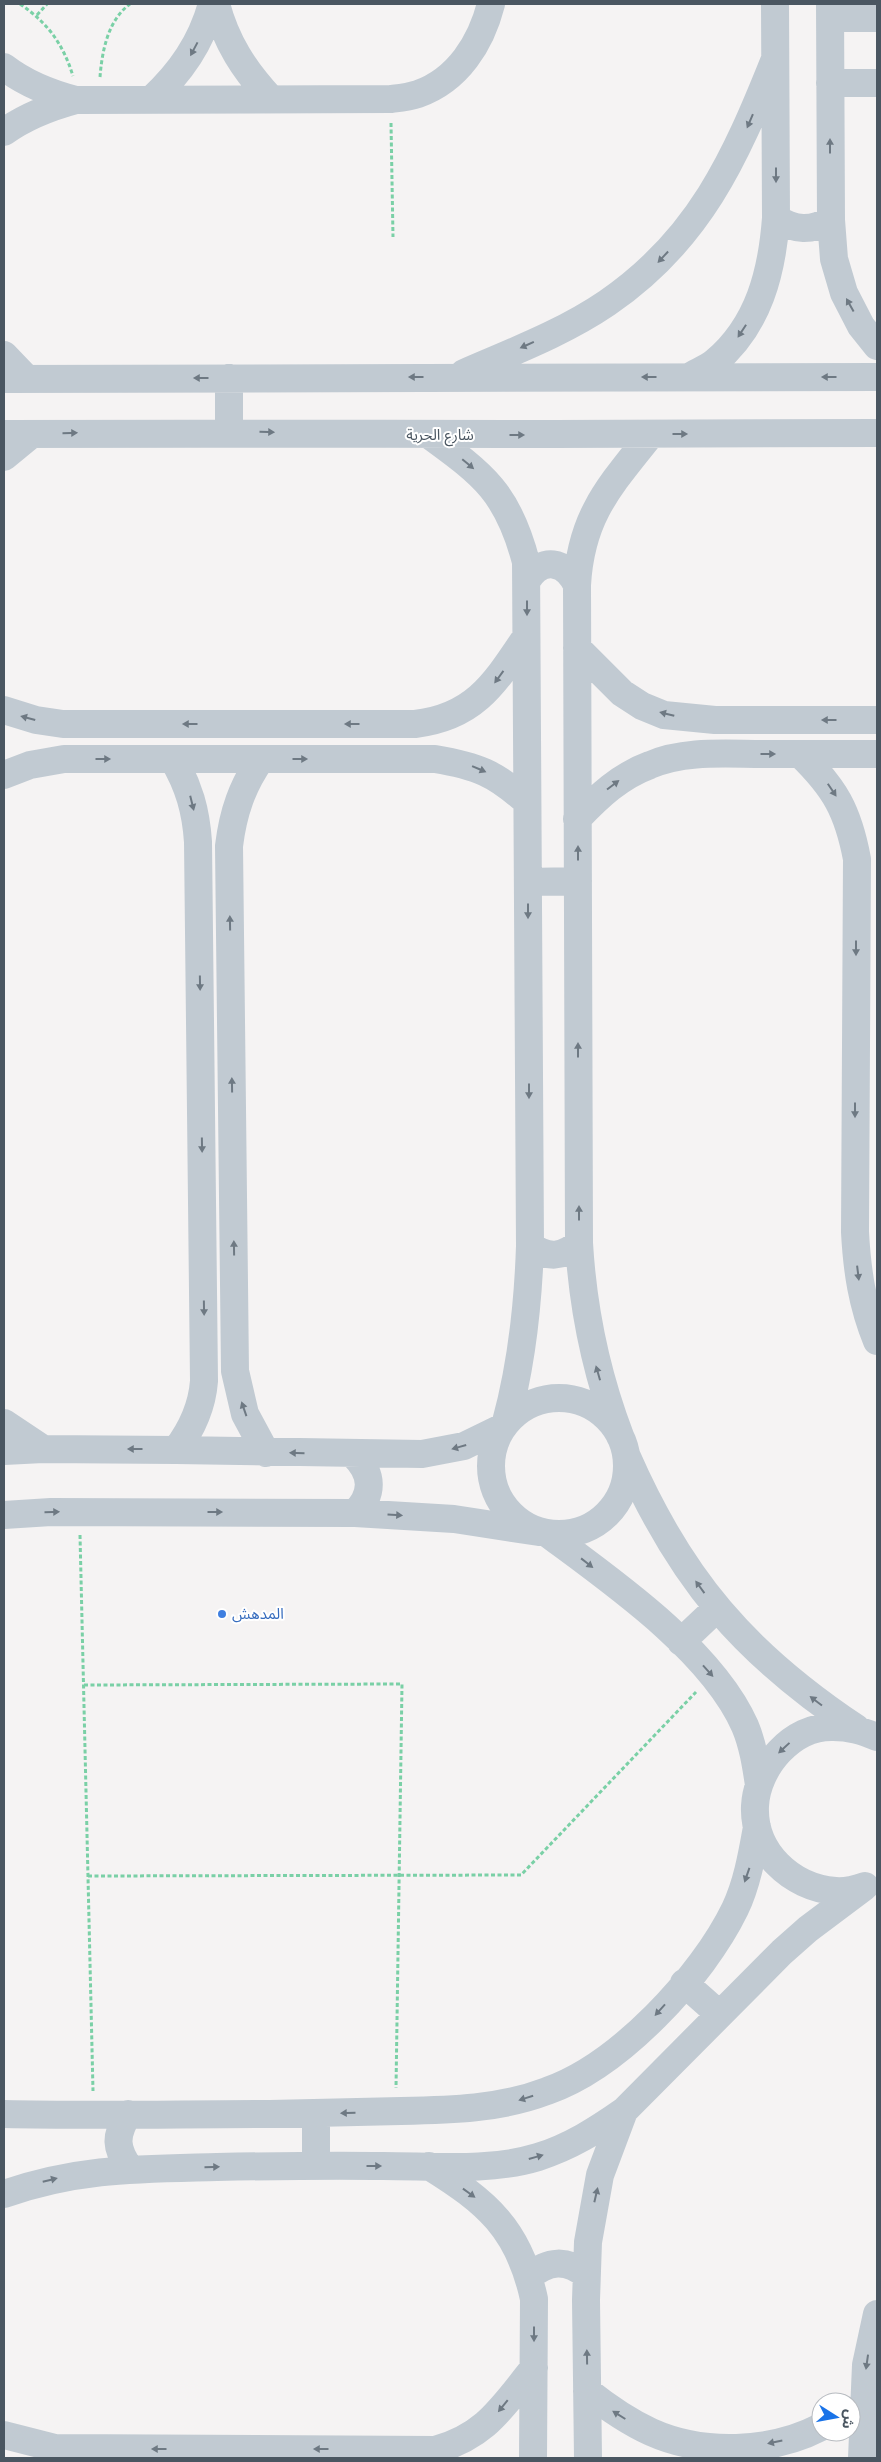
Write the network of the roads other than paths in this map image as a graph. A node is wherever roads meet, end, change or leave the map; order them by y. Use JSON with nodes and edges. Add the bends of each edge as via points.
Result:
{"nodes":[{"id":1,"x":214,"y":4,"type":"edge"},
{"id":2,"x":491,"y":4,"type":"edge"},
{"id":3,"x":775,"y":4,"type":"edge"},
{"id":4,"x":830,"y":11,"type":"edge"},
{"id":5,"x":877,"y":18,"type":"edge"},
{"id":6,"x":775,"y":59,"type":"junction"},
{"id":7,"x":4,"y":68,"type":"edge"},
{"id":8,"x":830,"y":83,"type":"junction"},
{"id":9,"x":877,"y":83,"type":"edge"},
{"id":10,"x":271,"y":98,"type":"junction"},
{"id":11,"x":87,"y":100,"type":"junction"},
{"id":12,"x":151,"y":100,"type":"junction"},
{"id":13,"x":4,"y":132,"type":"edge"},
{"id":14,"x":776,"y":218,"type":"junction"},
{"id":15,"x":831,"y":220,"type":"junction"},
{"id":16,"x":877,"y":346,"type":"edge"},
{"id":17,"x":4,"y":355,"type":"edge"},
{"id":18,"x":877,"y":376,"type":"edge"},
{"id":19,"x":454,"y":377,"type":"junction"},
{"id":20,"x":689,"y":377,"type":"junction"},
{"id":21,"x":229,"y":378,"type":"junction"},
{"id":22,"x":15,"y":379,"type":"edge"},
{"id":23,"x":230,"y":432,"type":"junction"},
{"id":24,"x":877,"y":433,"type":"edge"},
{"id":25,"x":4,"y":434,"type":"edge"},
{"id":26,"x":32,"y":434,"type":"junction"},
{"id":27,"x":652,"y":434,"type":"junction"},
{"id":28,"x":429,"y":435,"type":"junction"},
{"id":29,"x":4,"y":457,"type":"edge"},
{"id":30,"x":527,"y":580,"type":"junction"},
{"id":31,"x":577,"y":585,"type":"junction"},
{"id":32,"x":526,"y":637,"type":"junction"},
{"id":33,"x":577,"y":648,"type":"junction"},
{"id":34,"x":4,"y":710,"type":"edge"},
{"id":35,"x":714,"y":720,"type":"junction"},
{"id":36,"x":877,"y":720,"type":"edge"},
{"id":37,"x":434,"y":722,"type":"junction"},
{"id":38,"x":63,"y":724,"type":"junction"},
{"id":39,"x":715,"y":754,"type":"junction"},
{"id":40,"x":800,"y":754,"type":"junction"},
{"id":41,"x":877,"y":754,"type":"edge"},
{"id":42,"x":435,"y":758,"type":"junction"},
{"id":43,"x":64,"y":759,"type":"junction"},
{"id":44,"x":173,"y":759,"type":"junction"},
{"id":45,"x":261,"y":759,"type":"junction"},
{"id":46,"x":4,"y":776,"type":"edge"},
{"id":47,"x":527,"y":802,"type":"junction"},
{"id":48,"x":578,"y":819,"type":"junction"},
{"id":49,"x":867,"y":857,"type":"edge"},
{"id":50,"x":578,"y":881,"type":"junction"},
{"id":51,"x":528,"y":882,"type":"junction"},
{"id":52,"x":579,"y":1243,"type":"junction"},
{"id":53,"x":530,"y":1246,"type":"junction"},
{"id":54,"x":877,"y":1341,"type":"edge"},
{"id":55,"x":4,"y":1423,"type":"edge"},
{"id":56,"x":505,"y":1424,"type":"junction"},
{"id":57,"x":623,"y":1446,"type":"junction"},
{"id":58,"x":43,"y":1448,"type":"junction"},
{"id":59,"x":176,"y":1450,"type":"junction"},
{"id":60,"x":4,"y":1451,"type":"edge"},
{"id":61,"x":266,"y":1453,"type":"junction"},
{"id":62,"x":354,"y":1454,"type":"junction"},
{"id":63,"x":355,"y":1513,"type":"junction"},
{"id":64,"x":4,"y":1515,"type":"edge"},
{"id":65,"x":544,"y":1533,"type":"junction"},
{"id":66,"x":716,"y":1608,"type":"junction"},
{"id":67,"x":681,"y":1642,"type":"junction"},
{"id":68,"x":866,"y":1733,"type":"edge"},
{"id":69,"x":759,"y":1785,"type":"junction"},
{"id":70,"x":757,"y":1827,"type":"junction"},
{"id":71,"x":871,"y":1884,"type":"edge"},
{"id":72,"x":684,"y":1983,"type":"junction"},
{"id":73,"x":719,"y":2014,"type":"junction"},
{"id":74,"x":624,"y":2111,"type":"junction"},
{"id":75,"x":316,"y":2113,"type":"junction"},
{"id":76,"x":4,"y":2114,"type":"edge"},
{"id":77,"x":128,"y":2114,"type":"junction"},
{"id":78,"x":316,"y":2165,"type":"junction"},
{"id":79,"x":429,"y":2166,"type":"junction"},
{"id":80,"x":130,"y":2169,"type":"junction"},
{"id":81,"x":4,"y":2194,"type":"edge"},
{"id":82,"x":586,"y":2275,"type":"junction"},
{"id":83,"x":529,"y":2277,"type":"junction"},
{"id":84,"x":877,"y":2314,"type":"edge"},
{"id":85,"x":534,"y":2368,"type":"junction"},
{"id":86,"x":587,"y":2391,"type":"junction"},
{"id":87,"x":859,"y":2392,"type":"edge"},
{"id":88,"x":811,"y":2431,"type":"edge"},
{"id":89,"x":4,"y":2435,"type":"edge"},
{"id":90,"x":861,"y":2442,"type":"edge"},
{"id":91,"x":52,"y":2453,"type":"edge"},
{"id":92,"x":728,"y":2453,"type":"edge"},
{"id":93,"x":439,"y":2454,"type":"edge"},
{"id":94,"x":534,"y":2458,"type":"edge"},
{"id":95,"x":588,"y":2458,"type":"edge"},
{"id":96,"x":862,"y":2458,"type":"edge"}],
"edges":[{"from":1,"to":10,"type":"street","via":[[234,53]]},
{"from":1,"to":12,"type":"street","one_way":true,"via":[[192,54],[174,79]]},
{"from":2,"to":10,"type":"street","via":[[476,46],[460,66],[441,82],[417,94],[391,99]]},
{"from":3,"to":6,"type":"street"},
{"from":4,"to":5,"type":"street"},
{"from":4,"to":8,"type":"street"},
{"from":6,"to":14,"type":"street","one_way":true},
{"from":6,"to":19,"type":"street","one_way":true,"via":[[743,137],[720,182],[681,237],[658,261],[633,284],[578,320]]},
{"from":7,"to":11,"type":"street","via":[[46,92]]},
{"from":8,"to":9,"type":"street"},
{"from":15,"to":8,"type":"street","one_way":true},
{"from":10,"to":12,"type":"street"},
{"from":11,"to":12,"type":"street"},
{"from":11,"to":13,"type":"street","via":[[47,108]]},
{"from":14,"to":15,"type":"street","via":[[797,228],[820,226]]},
{"from":14,"to":20,"type":"street","one_way":true,"via":[[774,252],[754,312],[737,339],[715,362]]},
{"from":16,"to":15,"type":"street","one_way":true,"via":[[844,293],[834,259]]},
{"from":17,"to":22,"type":"street"},
{"from":18,"to":20,"type":"street","one_way":true},
{"from":20,"to":19,"type":"street","one_way":true},
{"from":19,"to":21,"type":"street","one_way":true},
{"from":21,"to":22,"type":"street","one_way":true},
{"from":21,"to":23,"type":"street"},
{"from":26,"to":23,"type":"street","name":"شارع الحرية","one_way":true},
{"from":23,"to":28,"type":"street","name":"شارع الحرية","one_way":true},
{"from":27,"to":24,"type":"street","name":"شارع الحرية","one_way":true},
{"from":25,"to":26,"type":"street","name":"شارع الحرية"},
{"from":26,"to":29,"type":"street"},
{"from":28,"to":27,"type":"street","name":"شارع الحرية","one_way":true},
{"from":27,"to":31,"type":"street","via":[[610,484],[595,509],[584,536]]},
{"from":28,"to":30,"type":"street","one_way":true,"via":[[486,480],[505,504],[518,532]]},
{"from":30,"to":31,"type":"street","via":[[533,571],[553,564],[564,567]]},
{"from":30,"to":32,"type":"street","one_way":true},
{"from":31,"to":33,"type":"street"},
{"from":32,"to":37,"type":"street","one_way":true,"via":[[491,687],[475,703]]},
{"from":32,"to":47,"type":"street"},
{"from":35,"to":33,"type":"street","one_way":true,"via":[[664,714],[642,706],[622,693]]},
{"from":33,"to":48,"type":"street"},
{"from":38,"to":34,"type":"street","one_way":true},
{"from":36,"to":35,"type":"street","one_way":true},
{"from":35,"to":39,"type":"street","via":[[709,737]]},
{"from":37,"to":38,"type":"street","one_way":true},
{"from":37,"to":42,"type":"street","via":[[442,744]]},
{"from":38,"to":43,"type":"street","via":[[58,742]]},
{"from":39,"to":40,"type":"street","one_way":true},
{"from":48,"to":39,"type":"street","one_way":true,"via":[[598,796],[650,764],[680,756]]},
{"from":40,"to":41,"type":"street"},
{"from":40,"to":49,"type":"street","one_way":true,"via":[[822,775],[840,801]]},
{"from":45,"to":42,"type":"street","one_way":true},
{"from":42,"to":47,"type":"street","one_way":true,"via":[[467,764],[489,773]]},
{"from":43,"to":44,"type":"street","one_way":true},
{"from":43,"to":46,"type":"street","via":[[30,765]]},
{"from":44,"to":45,"type":"street"},
{"from":44,"to":59,"type":"street","one_way":true,"via":[[189,790],[198,842],[204,1381],[195,1422]]},
{"from":61,"to":45,"type":"street","one_way":true,"via":[[245,1414],[235,1372],[229,856],[237,804]]},
{"from":47,"to":51,"type":"street"},
{"from":50,"to":48,"type":"street","one_way":true},
{"from":49,"to":54,"type":"street","one_way":true,"via":[[855,1232],[858,1276]]},
{"from":50,"to":51,"type":"street"},
{"from":52,"to":50,"type":"street","one_way":true},
{"from":51,"to":53,"type":"street","one_way":true},
{"from":52,"to":53,"type":"street","via":[[568,1252],[555,1256],[541,1254]]},
{"from":57,"to":52,"type":"street","one_way":true,"via":[[606,1400],[587,1325]]},
{"from":53,"to":56,"type":"street","via":[[524,1338]]},
{"from":55,"to":58,"type":"street"},
{"from":56,"to":57,"type":"street","via":[[524,1408],[544,1399],[567,1398],[588,1404],[607,1418]]},
{"from":56,"to":62,"type":"street","one_way":true,"via":[[484,1438],[443,1451]]},
{"from":56,"to":65,"type":"street","via":[[494,1446],[491,1467],[494,1488],[504,1508],[520,1522]]},
{"from":57,"to":65,"type":"street","via":[[626,1478],[606,1515],[570,1534]]},
{"from":66,"to":57,"type":"street","one_way":true,"via":[[668,1539]]},
{"from":59,"to":58,"type":"street","one_way":true},
{"from":58,"to":60,"type":"street"},
{"from":59,"to":61,"type":"street"},
{"from":62,"to":61,"type":"street","one_way":true},
{"from":62,"to":63,"type":"street","via":[[364,1464],[369,1477],[365,1503]]},
{"from":64,"to":63,"type":"street","one_way":true,"via":[[80,1512]]},
{"from":63,"to":65,"type":"street","one_way":true,"via":[[454,1519]]},
{"from":65,"to":67,"type":"street","one_way":true,"via":[[617,1586]]},
{"from":66,"to":67,"type":"street"},
{"from":68,"to":66,"type":"street","one_way":true,"via":[[784,1676]]},
{"from":67,"to":69,"type":"street","one_way":true,"via":[[731,1700],[745,1727]]},
{"from":68,"to":69,"type":"street","one_way":true,"via":[[831,1726],[807,1732],[786,1745],[769,1763]]},
{"from":69,"to":70,"type":"street","via":[[755,1806]]},
{"from":70,"to":71,"type":"street","via":[[768,1853],[786,1873],[810,1886],[837,1891]]},
{"from":70,"to":72,"type":"street","one_way":true,"via":[[750,1869],[736,1908],[715,1945]]},
{"from":71,"to":73,"type":"street","via":[[808,1929]]},
{"from":72,"to":73,"type":"street"},
{"from":72,"to":75,"type":"street","one_way":true,"via":[[624,2046],[588,2072],[549,2091],[507,2104],[464,2109]]},
{"from":73,"to":74,"type":"street"},
{"from":79,"to":74,"type":"street","one_way":true,"via":[[505,2164],[537,2157],[568,2146]]},
{"from":82,"to":74,"type":"street","one_way":true,"via":[[588,2242],[600,2175]]},
{"from":75,"to":77,"type":"street"},
{"from":75,"to":78,"type":"street"},
{"from":76,"to":77,"type":"street"},
{"from":77,"to":80,"type":"street","via":[[120,2127],[118,2142],[121,2156]]},
{"from":78,"to":79,"type":"street","one_way":true},
{"from":80,"to":78,"type":"street","one_way":true},
{"from":79,"to":83,"type":"street","one_way":true,"via":[[480,2200],[501,2222]]},
{"from":81,"to":80,"type":"street","one_way":true,"via":[[77,2174]]},
{"from":82,"to":83,"type":"street","via":[[576,2267],[551,2263]]},
{"from":86,"to":82,"type":"street","one_way":true},
{"from":83,"to":85,"type":"street","one_way":true,"via":[[534,2299]]},
{"from":84,"to":87,"type":"street","one_way":true},
{"from":85,"to":93,"type":"street","one_way":true,"via":[[486,2425]]},
{"from":85,"to":94,"type":"street"},
{"from":92,"to":86,"type":"street","one_way":true,"via":[[652,2433],[618,2415]]},
{"from":86,"to":95,"type":"street"},
{"from":88,"to":92,"type":"street","one_way":true},
{"from":89,"to":91,"type":"street"},
{"from":90,"to":96,"type":"street"},
{"from":93,"to":91,"type":"street","one_way":true}]}
